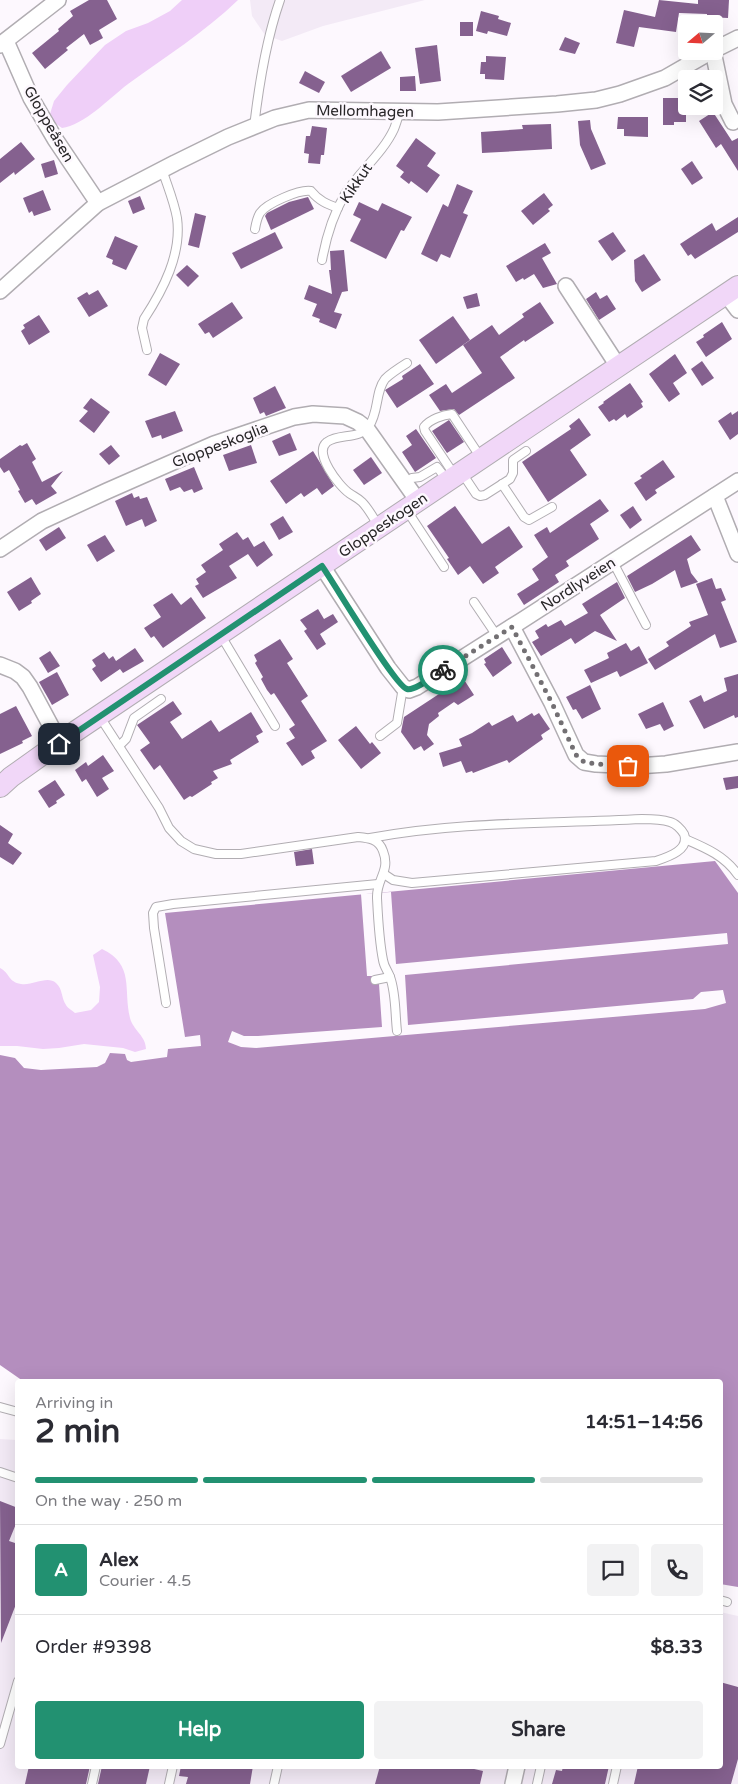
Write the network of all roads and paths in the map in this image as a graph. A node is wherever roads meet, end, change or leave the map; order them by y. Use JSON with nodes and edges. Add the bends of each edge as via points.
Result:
{"nodes":[{"id":1,"x":58,"y":0,"type":"edge"},
{"id":2,"x":280,"y":0,"type":"edge"},
{"id":3,"x":738,"y":38,"type":"edge"},
{"id":4,"x":3,"y":43,"type":"edge"},
{"id":5,"x":723,"y":46,"type":"edge"},
{"id":6,"x":697,"y":60,"type":"edge"},
{"id":7,"x":715,"y":60,"type":"edge"},
{"id":8,"x":400,"y":111,"type":"junction"},
{"id":9,"x":733,"y":122,"type":"dead end"},
{"id":10,"x":254,"y":127,"type":"junction"},
{"id":11,"x":162,"y":169,"type":"junction"},
{"id":12,"x":98,"y":203,"type":"junction"},
{"id":13,"x":338,"y":208,"type":"junction"},
{"id":14,"x":255,"y":229,"type":"dead end"},
{"id":15,"x":322,"y":260,"type":"dead end"},
{"id":16,"x":566,"y":286,"type":"dead end"},
{"id":17,"x":732,"y":290,"type":"edge"},
{"id":18,"x":0,"y":291,"type":"edge"},
{"id":19,"x":738,"y":310,"type":"edge"},
{"id":20,"x":147,"y":350,"type":"dead end"},
{"id":21,"x":407,"y":363,"type":"dead end"},
{"id":22,"x":618,"y":366,"type":"junction"},
{"id":23,"x":367,"y":429,"type":"junction"},
{"id":24,"x":526,"y":451,"type":"dead end"},
{"id":25,"x":482,"y":458,"type":"junction"},
{"id":26,"x":455,"y":476,"type":"junction"},
{"id":27,"x":738,"y":481,"type":"edge"},
{"id":28,"x":405,"y":483,"type":"junction"},
{"id":29,"x":502,"y":484,"type":"junction"},
{"id":30,"x":715,"y":496,"type":"junction"},
{"id":31,"x":412,"y":505,"type":"junction"},
{"id":32,"x":552,"y":507,"type":"dead end"},
{"id":33,"x":380,"y":527,"type":"junction"},
{"id":34,"x":0,"y":549,"type":"edge"},
{"id":35,"x":738,"y":554,"type":"edge"},
{"id":36,"x":612,"y":562,"type":"junction"},
{"id":37,"x":322,"y":566,"type":"junction"},
{"id":38,"x":444,"y":567,"type":"dead end"},
{"id":39,"x":474,"y":602,"type":"dead end"},
{"id":40,"x":646,"y":625,"type":"dead end"},
{"id":41,"x":512,"y":627,"type":"junction"},
{"id":42,"x":220,"y":634,"type":"junction"},
{"id":43,"x":497,"y":636,"type":"junction"},
{"id":44,"x":0,"y":665,"type":"edge"},
{"id":45,"x":410,"y":687,"type":"junction"},
{"id":46,"x":161,"y":699,"type":"dead end"},
{"id":47,"x":100,"y":716,"type":"junction"},
{"id":48,"x":275,"y":726,"type":"dead end"},
{"id":49,"x":380,"y":736,"type":"dead end"},
{"id":50,"x":60,"y":743,"type":"junction"},
{"id":51,"x":119,"y":746,"type":"junction"},
{"id":52,"x":738,"y":752,"type":"edge"},
{"id":53,"x":0,"y":786,"type":"edge"},
{"id":54,"x":370,"y":838,"type":"junction"},
{"id":55,"x":685,"y":838,"type":"junction"},
{"id":56,"x":384,"y":874,"type":"junction"},
{"id":57,"x":738,"y":874,"type":"edge"},
{"id":58,"x":378,"y":884,"type":"junction"},
{"id":59,"x":390,"y":977,"type":"junction"},
{"id":60,"x":375,"y":980,"type":"dead end"},
{"id":61,"x":166,"y":1003,"type":"dead end"},
{"id":62,"x":397,"y":1031,"type":"dead end"},
{"id":63,"x":0,"y":1407,"type":"edge"},
{"id":64,"x":15,"y":1411,"type":"edge"},
{"id":65,"x":0,"y":1472,"type":"edge"},
{"id":66,"x":15,"y":1477,"type":"edge"},
{"id":67,"x":15,"y":1692,"type":"edge"},
{"id":68,"x":0,"y":1744,"type":"edge"},
{"id":69,"x":95,"y":1769,"type":"edge"},
{"id":70,"x":172,"y":1769,"type":"edge"},
{"id":71,"x":277,"y":1769,"type":"edge"},
{"id":72,"x":516,"y":1769,"type":"edge"},
{"id":73,"x":540,"y":1769,"type":"edge"},
{"id":74,"x":616,"y":1769,"type":"edge"},
{"id":75,"x":92,"y":1784,"type":"edge"},
{"id":76,"x":169,"y":1784,"type":"edge"},
{"id":77,"x":274,"y":1784,"type":"edge"},
{"id":78,"x":513,"y":1784,"type":"edge"},
{"id":79,"x":537,"y":1784,"type":"edge"},
{"id":80,"x":613,"y":1784,"type":"edge"}],
"edges":[{"from":1,"to":4,"type":"street","name":"Gloppeåsen"},
{"from":2,"to":10,"type":"lane","via":[[258,91]]},
{"from":3,"to":5,"type":"street","name":"Mellomhagen"},
{"from":4,"to":12,"type":"street","name":"Gloppeåsen","via":[[55,139]]},
{"from":6,"to":8,"type":"street","name":"Mellomhagen","via":[[665,78],[596,100],[438,112]]},
{"from":7,"to":9,"type":"street","via":[[724,104]]},
{"from":8,"to":10,"type":"street","name":"Mellomhagen","via":[[309,110]]},
{"from":8,"to":13,"type":"lane","name":"Kikkut","via":[[394,129]]},
{"from":10,"to":11,"type":"street","name":"Mellomhagen"},
{"from":11,"to":12,"type":"street","name":"Mellomhagen"},
{"from":11,"to":20,"type":"lane","via":[[177,218],[177,234],[169,272],[144,319],[142,328]]},
{"from":12,"to":18,"type":"street","name":"Mellomhagen"},
{"from":13,"to":14,"type":"lane","via":[[304,190],[260,212]]},
{"from":13,"to":15,"type":"lane","name":"Kikkut"},
{"from":16,"to":22,"type":"street"},
{"from":17,"to":19,"type":"street"},
{"from":17,"to":22,"type":"main road","name":"Gloppeskogen"},
{"from":21,"to":23,"type":"lane","via":[[385,380],[373,420]]},
{"from":22,"to":25,"type":"main road","name":"Gloppeskogen"},
{"from":23,"to":28,"type":"street","name":"Gloppeskoglia"},
{"from":23,"to":33,"type":"lane","via":[[327,443],[322,454],[341,486],[363,502]]},
{"from":23,"to":34,"type":"street","name":"Gloppeskoglia","via":[[345,416],[313,414],[294,417],[214,444],[107,491],[42,521]]},
{"from":24,"to":29,"type":"lane","via":[[513,460],[513,473]]},
{"from":25,"to":26,"type":"main road","name":"Gloppeskogen"},
{"from":25,"to":26,"type":"lane","via":[[452,414],[427,423],[425,431]]},
{"from":26,"to":28,"type":"lane","via":[[437,467]]},
{"from":26,"to":29,"type":"lane","via":[[480,496]]},
{"from":26,"to":31,"type":"main road","name":"Gloppeskogen"},
{"from":27,"to":30,"type":"street","name":"Nordlyveien"},
{"from":28,"to":31,"type":"street","name":"Gloppeskoglia"},
{"from":29,"to":32,"type":"lane","via":[[529,520]]},
{"from":30,"to":35,"type":"street"},
{"from":30,"to":36,"type":"street","name":"Nordlyveien"},
{"from":31,"to":33,"type":"main road","name":"Gloppeskogen"},
{"from":31,"to":38,"type":"lane"},
{"from":33,"to":37,"type":"main road","name":"Gloppeskogen"},
{"from":36,"to":40,"type":"lane"},
{"from":36,"to":41,"type":"street","name":"Nordlyveien"},
{"from":37,"to":42,"type":"main road","name":"Gloppeskogen"},
{"from":37,"to":45,"type":"street","via":[[388,668]]},
{"from":39,"to":43,"type":"lane"},
{"from":41,"to":43,"type":"street","name":"Nordlyveien"},
{"from":41,"to":52,"type":"street","via":[[576,755],[584,762],[628,766],[666,764]]},
{"from":42,"to":47,"type":"main road","name":"Gloppeskogen"},
{"from":42,"to":48,"type":"lane"},
{"from":43,"to":45,"type":"street","name":"Nordlyveien"},
{"from":44,"to":50,"type":"street","via":[[23,677]]},
{"from":45,"to":49,"type":"lane","via":[[397,724]]},
{"from":46,"to":51,"type":"lane","via":[[134,718],[126,739]]},
{"from":47,"to":50,"type":"main road","name":"Gloppeskogen"},
{"from":47,"to":51,"type":"lane"},
{"from":50,"to":53,"type":"main road","name":"Gloppeskogen"},
{"from":51,"to":54,"type":"lane","via":[[169,828],[194,849],[216,854],[241,854]]},
{"from":54,"to":55,"type":"lane","via":[[465,826],[642,819],[672,822]]},
{"from":54,"to":56,"type":"lane","via":[[383,850],[386,860]]},
{"from":55,"to":56,"type":"lane","via":[[684,846],[656,861],[412,883],[393,880]]},
{"from":55,"to":57,"type":"lane","via":[[716,853]]},
{"from":56,"to":58,"type":"lane"},
{"from":58,"to":59,"type":"lane","via":[[383,961]]},
{"from":58,"to":61,"type":"lane","via":[[156,908],[154,928]]},
{"from":59,"to":60,"type":"lane"},
{"from":59,"to":62,"type":"lane"},
{"from":63,"to":64,"type":"lane"},
{"from":65,"to":66,"type":"lane"},
{"from":67,"to":68,"type":"lane"},
{"from":69,"to":75,"type":"lane"},
{"from":70,"to":76,"type":"lane"},
{"from":71,"to":77,"type":"lane"},
{"from":72,"to":78,"type":"street"},
{"from":73,"to":79,"type":"lane"},
{"from":74,"to":80,"type":"lane"}]}
